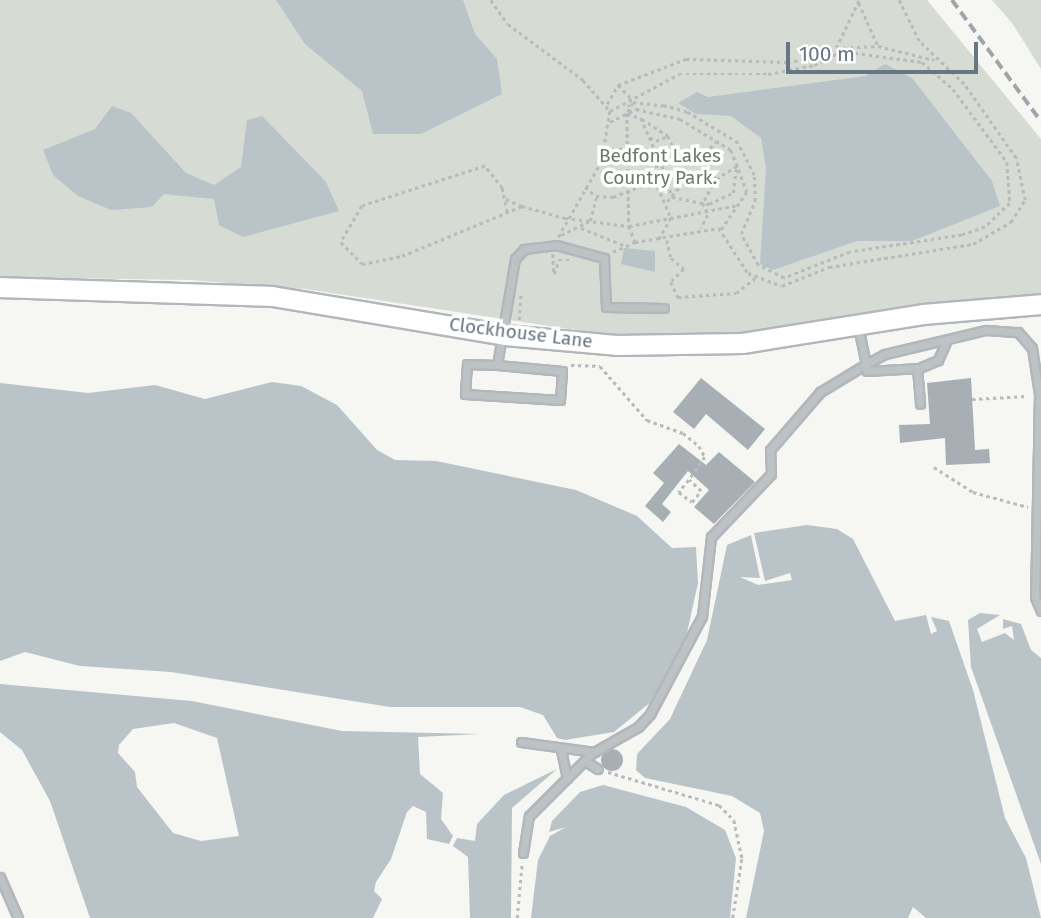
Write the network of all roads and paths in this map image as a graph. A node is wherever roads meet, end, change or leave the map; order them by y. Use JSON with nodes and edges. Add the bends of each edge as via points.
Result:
{"nodes":[{"id":1,"x":491,"y":0,"type":"edge"},
{"id":2,"x":858,"y":0,"type":"edge"},
{"id":3,"x":899,"y":0,"type":"edge"},
{"id":4,"x":878,"y":46,"type":"junction"},
{"id":5,"x":836,"y":48,"type":"junction"},
{"id":6,"x":934,"y":60,"type":"junction"},
{"id":7,"x":618,"y":85,"type":"junction"},
{"id":8,"x":631,"y":98,"type":"junction"},
{"id":9,"x":607,"y":104,"type":"junction"},
{"id":10,"x":610,"y":111,"type":"junction"},
{"id":11,"x":627,"y":114,"type":"junction"},
{"id":12,"x":640,"y":118,"type":"junction"},
{"id":13,"x":610,"y":122,"type":"junction"},
{"id":14,"x":648,"y":136,"type":"junction"},
{"id":15,"x":668,"y":136,"type":"junction"},
{"id":16,"x":716,"y":141,"type":"junction"},
{"id":17,"x":653,"y":147,"type":"junction"},
{"id":18,"x":630,"y":148,"type":"junction"},
{"id":19,"x":605,"y":149,"type":"junction"},
{"id":20,"x":679,"y":151,"type":"junction"},
{"id":21,"x":658,"y":158,"type":"junction"},
{"id":22,"x":701,"y":159,"type":"junction"},
{"id":23,"x":737,"y":166,"type":"junction"},
{"id":24,"x":667,"y":176,"type":"junction"},
{"id":25,"x":688,"y":178,"type":"junction"},
{"id":26,"x":716,"y":179,"type":"junction"},
{"id":27,"x":655,"y":180,"type":"junction"},
{"id":28,"x":585,"y":187,"type":"junction"},
{"id":29,"x":628,"y":191,"type":"junction"},
{"id":30,"x":596,"y":196,"type":"junction"},
{"id":31,"x":672,"y":197,"type":"junction"},
{"id":32,"x":504,"y":198,"type":"junction"},
{"id":33,"x":703,"y":203,"type":"junction"},
{"id":34,"x":665,"y":204,"type":"junction"},
{"id":35,"x":738,"y":205,"type":"junction"},
{"id":36,"x":522,"y":206,"type":"junction"},
{"id":37,"x":705,"y":211,"type":"junction"},
{"id":38,"x":507,"y":212,"type":"junction"},
{"id":39,"x":565,"y":218,"type":"junction"},
{"id":40,"x":671,"y":218,"type":"junction"},
{"id":41,"x":590,"y":221,"type":"junction"},
{"id":42,"x":629,"y":226,"type":"junction"},
{"id":43,"x":579,"y":227,"type":"junction"},
{"id":44,"x":701,"y":228,"type":"junction"},
{"id":45,"x":722,"y":229,"type":"junction"},
{"id":46,"x":667,"y":240,"type":"junction"},
{"id":47,"x":557,"y":241,"type":"junction"},
{"id":48,"x":635,"y":242,"type":"junction"},
{"id":49,"x":658,"y":242,"type":"junction"},
{"id":50,"x":626,"y":246,"type":"junction"},
{"id":51,"x":540,"y":254,"type":"dead end"},
{"id":52,"x":604,"y":258,"type":"junction"},
{"id":53,"x":557,"y":274,"type":"dead end"},
{"id":54,"x":755,"y":278,"type":"junction"},
{"id":55,"x":0,"y":287,"type":"edge"},
{"id":56,"x":521,"y":288,"type":"dead end"},
{"id":57,"x":1040,"y":305,"type":"edge"},
{"id":58,"x":663,"y":308,"type":"dead end"},
{"id":59,"x":858,"y":325,"type":"junction"},
{"id":60,"x":512,"y":331,"type":"junction"},
{"id":61,"x":946,"y":342,"type":"junction"},
{"id":62,"x":866,"y":364,"type":"junction"},
{"id":63,"x":497,"y":365,"type":"junction"},
{"id":64,"x":917,"y":368,"type":"junction"},
{"id":65,"x":562,"y":372,"type":"junction"},
{"id":66,"x":1039,"y":394,"type":"junction"},
{"id":67,"x":972,"y":400,"type":"dead end"},
{"id":68,"x":920,"y":404,"type":"dead end"},
{"id":69,"x":934,"y":467,"type":"dead end"},
{"id":70,"x":689,"y":480,"type":"junction"},
{"id":71,"x":1039,"y":507,"type":"junction"},
{"id":72,"x":1041,"y":611,"type":"edge"},
{"id":73,"x":521,"y":743,"type":"dead end"},
{"id":74,"x":561,"y":750,"type":"junction"},
{"id":75,"x":594,"y":752,"type":"junction"},
{"id":76,"x":585,"y":761,"type":"junction"},
{"id":77,"x":598,"y":769,"type":"joint"},
{"id":78,"x":567,"y":778,"type":"junction"},
{"id":79,"x":523,"y":853,"type":"joint"},
{"id":80,"x":0,"y":877,"type":"edge"},
{"id":81,"x":18,"y":918,"type":"edge"},
{"id":82,"x":517,"y":918,"type":"edge"},
{"id":83,"x":733,"y":918,"type":"edge"}],
"edges":[{"from":1,"to":9,"type":"path","via":[[508,24]]},
{"from":2,"to":4,"type":"path"},
{"from":2,"to":5,"type":"path"},
{"from":3,"to":6,"type":"path"},
{"from":4,"to":5,"type":"path"},
{"from":4,"to":6,"type":"path"},
{"from":5,"to":7,"type":"path","via":[[800,62],[686,59]]},
{"from":6,"to":54,"type":"path","via":[[964,84],[1004,135],[1026,187],[1022,211],[973,244],[829,267],[782,286]]},
{"from":7,"to":8,"type":"path"},
{"from":7,"to":9,"type":"path"},
{"from":8,"to":10,"type":"path"},
{"from":8,"to":11,"type":"path"},
{"from":8,"to":11,"type":"path","via":[[679,74],[768,74],[814,65],[841,51],[922,62],[953,89],[1007,162],[1010,203],[985,227],[962,235],[850,252],[784,278],[758,265],[741,234],[755,201],[754,175],[738,143],[676,109],[633,103]]},
{"from":9,"to":10,"type":"path"},
{"from":10,"to":13,"type":"path"},
{"from":11,"to":12,"type":"path"},
{"from":11,"to":13,"type":"path"},
{"from":11,"to":16,"type":"path","via":[[636,109],[680,120]]},
{"from":11,"to":18,"type":"path"},
{"from":12,"to":14,"type":"path"},
{"from":12,"to":15,"type":"path"},
{"from":13,"to":19,"type":"path"},
{"from":14,"to":15,"type":"path","via":[[656,141]]},
{"from":14,"to":17,"type":"path"},
{"from":15,"to":20,"type":"path"},
{"from":16,"to":22,"type":"path"},
{"from":16,"to":23,"type":"path","via":[[731,150]]},
{"from":17,"to":18,"type":"path"},
{"from":17,"to":20,"type":"path"},
{"from":17,"to":21,"type":"path"},
{"from":18,"to":19,"type":"path"},
{"from":18,"to":29,"type":"path"},
{"from":19,"to":28,"type":"path"},
{"from":20,"to":22,"type":"path"},
{"from":20,"to":25,"type":"path"},
{"from":21,"to":24,"type":"path"},
{"from":21,"to":27,"type":"path"},
{"from":22,"to":26,"type":"path"},
{"from":23,"to":26,"type":"path"},
{"from":23,"to":33,"type":"path","via":[[733,193]]},
{"from":23,"to":35,"type":"path","via":[[747,192]]},
{"from":24,"to":25,"type":"path"},
{"from":24,"to":27,"type":"path"},
{"from":24,"to":31,"type":"path"},
{"from":25,"to":26,"type":"path"},
{"from":25,"to":31,"type":"path"},
{"from":26,"to":33,"type":"path"},
{"from":27,"to":29,"type":"path"},
{"from":27,"to":34,"type":"path"},
{"from":28,"to":30,"type":"path"},
{"from":28,"to":39,"type":"path"},
{"from":29,"to":30,"type":"path"},
{"from":29,"to":42,"type":"path"},
{"from":30,"to":41,"type":"path"},
{"from":31,"to":33,"type":"path"},
{"from":31,"to":34,"type":"path"},
{"from":32,"to":36,"type":"path"},
{"from":32,"to":38,"type":"path"},
{"from":32,"to":38,"type":"path","via":[[485,166],[362,206],[341,242],[362,264],[402,256]]},
{"from":33,"to":37,"type":"path"},
{"from":34,"to":40,"type":"path"},
{"from":35,"to":37,"type":"path"},
{"from":35,"to":45,"type":"path"},
{"from":36,"to":38,"type":"path"},
{"from":36,"to":39,"type":"path"},
{"from":37,"to":40,"type":"path"},
{"from":37,"to":44,"type":"path"},
{"from":39,"to":41,"type":"path"},
{"from":39,"to":47,"type":"path"},
{"from":40,"to":42,"type":"path"},
{"from":40,"to":49,"type":"path"},
{"from":41,"to":42,"type":"path"},
{"from":41,"to":43,"type":"path"},
{"from":42,"to":48,"type":"path"},
{"from":43,"to":47,"type":"path"},
{"from":43,"to":50,"type":"path"},
{"from":44,"to":45,"type":"path"},
{"from":44,"to":46,"type":"path"},
{"from":45,"to":54,"type":"path"},
{"from":46,"to":49,"type":"path"},
{"from":46,"to":54,"type":"path","via":[[671,258],[684,269],[671,282],[678,297],[736,293]]},
{"from":47,"to":52,"type":"lane"},
{"from":47,"to":60,"type":"lane","via":[[524,249],[515,259]]},
{"from":48,"to":49,"type":"path"},
{"from":48,"to":50,"type":"path"},
{"from":50,"to":52,"type":"path"},
{"from":51,"to":53,"type":"path","via":[[553,252]]},
{"from":52,"to":58,"type":"lane","via":[[606,307]]},
{"from":55,"to":60,"type":"main road","name":"Clockhouse Lane","via":[[272,296]]},
{"from":56,"to":60,"type":"path"},
{"from":57,"to":59,"type":"main road","name":"Clockhouse Lane"},
{"from":59,"to":60,"type":"main road","name":"Clockhouse Lane","via":[[742,343],[616,345]]},
{"from":59,"to":62,"type":"lane"},
{"from":60,"to":63,"type":"lane"},
{"from":61,"to":62,"type":"lane","via":[[885,354]]},
{"from":61,"to":64,"type":"lane","via":[[938,359]]},
{"from":61,"to":66,"type":"lane","via":[[986,330],[1018,332],[1035,357]]},
{"from":62,"to":64,"type":"lane","via":[[867,372]]},
{"from":62,"to":75,"type":"lane","via":[[820,392],[770,450],[771,474],[711,537],[702,616],[664,695],[638,727]]},
{"from":63,"to":65,"type":"lane"},
{"from":63,"to":65,"type":"lane","via":[[467,364],[465,394],[560,400]]},
{"from":64,"to":68,"type":"lane"},
{"from":65,"to":70,"type":"path","via":[[571,365],[600,366],[648,420],[686,435],[705,457]]},
{"from":66,"to":67,"type":"path"},
{"from":66,"to":71,"type":"lane"},
{"from":69,"to":71,"type":"path","via":[[974,492]]},
{"from":70,"to":70,"type":"path","via":[[679,492],[692,502],[701,491]]},
{"from":71,"to":72,"type":"lane","via":[[1035,597]]},
{"from":73,"to":74,"type":"lane"},
{"from":74,"to":75,"type":"lane"},
{"from":74,"to":78,"type":"lane"},
{"from":75,"to":76,"type":"lane"},
{"from":76,"to":77,"type":"lane"},
{"from":76,"to":78,"type":"lane"},
{"from":77,"to":83,"type":"path","via":[[719,805],[734,820],[742,859]]},
{"from":78,"to":79,"type":"lane","via":[[528,816]]},
{"from":79,"to":82,"type":"path"},
{"from":80,"to":81,"type":"lane"}]}
